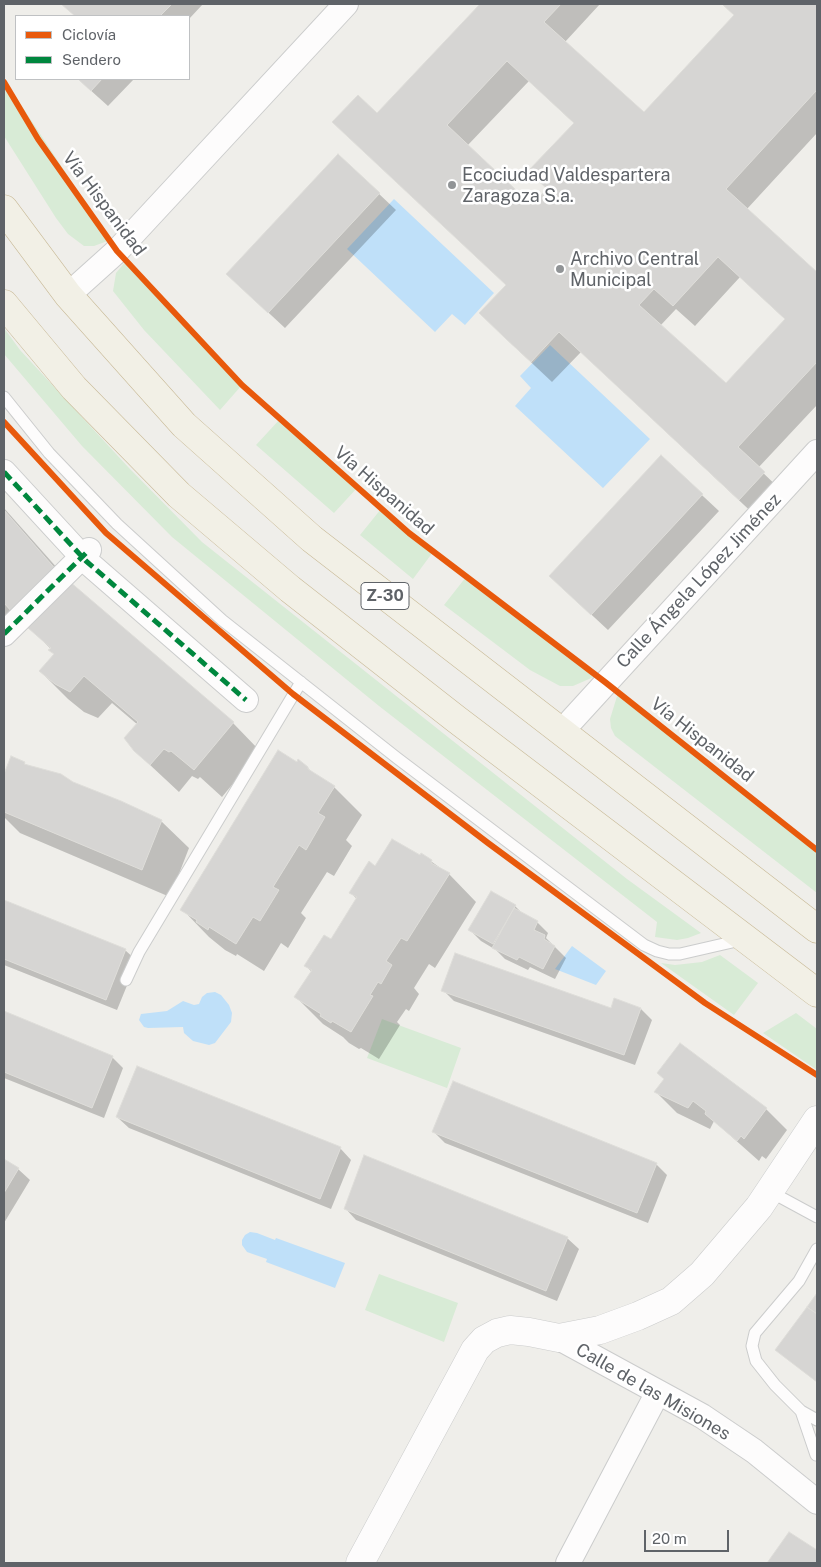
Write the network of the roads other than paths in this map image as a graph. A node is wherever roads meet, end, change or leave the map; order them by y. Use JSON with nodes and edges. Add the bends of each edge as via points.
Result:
{"nodes":[{"id":1,"x":346,"y":4,"type":"edge"},
{"id":2,"x":4,"y":209,"type":"edge"},
{"id":3,"x":68,"y":295,"type":"junction"},
{"id":4,"x":4,"y":304,"type":"edge"},
{"id":5,"x":4,"y":397,"type":"edge"},
{"id":6,"x":817,"y":452,"type":"edge"},
{"id":7,"x":4,"y":472,"type":"edge"},
{"id":8,"x":85,"y":554,"type":"junction"},
{"id":9,"x":4,"y":634,"type":"edge"},
{"id":10,"x":301,"y":682,"type":"junction"},
{"id":11,"x":246,"y":700,"type":"dead end"},
{"id":12,"x":561,"y":732,"type":"junction"},
{"id":13,"x":817,"y":929,"type":"edge"},
{"id":14,"x":745,"y":939,"type":"junction"},
{"id":15,"x":126,"y":980,"type":"dead end"},
{"id":16,"x":817,"y":993,"type":"edge"},
{"id":17,"x":817,"y":1120,"type":"edge"},
{"id":18,"x":769,"y":1191,"type":"junction"},
{"id":19,"x":817,"y":1217,"type":"edge"},
{"id":20,"x":817,"y":1249,"type":"edge"},
{"id":21,"x":558,"y":1338,"type":"junction"},
{"id":22,"x":658,"y":1392,"type":"junction"},
{"id":23,"x":801,"y":1411,"type":"junction"},
{"id":24,"x":817,"y":1420,"type":"edge"},
{"id":25,"x":816,"y":1456,"type":"edge"},
{"id":26,"x":817,"y":1502,"type":"edge"},
{"id":27,"x":360,"y":1563,"type":"edge"},
{"id":28,"x":568,"y":1563,"type":"edge"}],
"edges":[{"from":1,"to":3,"type":"street","via":[[117,251]]},
{"from":2,"to":3,"type":"highway","number":"Z-30"},
{"from":3,"to":12,"type":"highway","number":"Z-30","via":[[184,425],[304,533]]},
{"from":4,"to":14,"type":"highway","via":[[74,388],[179,495],[290,589],[440,707]]},
{"from":5,"to":10,"type":"lane","via":[[49,453],[117,524],[222,620]]},
{"from":6,"to":12,"type":"street","name":"Calle Ángela López Jiménez"},
{"from":7,"to":8,"type":"street"},
{"from":8,"to":9,"type":"street"},
{"from":8,"to":11,"type":"street"},
{"from":10,"to":14,"type":"lane","via":[[644,945],[657,951],[680,954]]},
{"from":10,"to":15,"type":"lane","via":[[139,952]]},
{"from":12,"to":13,"type":"highway","number":"Z-30"},
{"from":14,"to":16,"type":"highway"},
{"from":17,"to":18,"type":"street"},
{"from":18,"to":19,"type":"lane"},
{"from":18,"to":21,"type":"street","via":[[702,1274],[677,1296],[638,1316],[600,1330]]},
{"from":20,"to":23,"type":"lane","via":[[799,1281],[755,1333],[752,1346],[756,1361]]},
{"from":21,"to":22,"type":"street","name":"Calle de las Misiones"},
{"from":21,"to":27,"type":"street","via":[[510,1330],[484,1340],[475,1350]]},
{"from":22,"to":26,"type":"street","name":"Calle de las Misiones","via":[[728,1433]]},
{"from":22,"to":28,"type":"street"},
{"from":23,"to":24,"type":"lane"},
{"from":23,"to":25,"type":"lane"}]}
